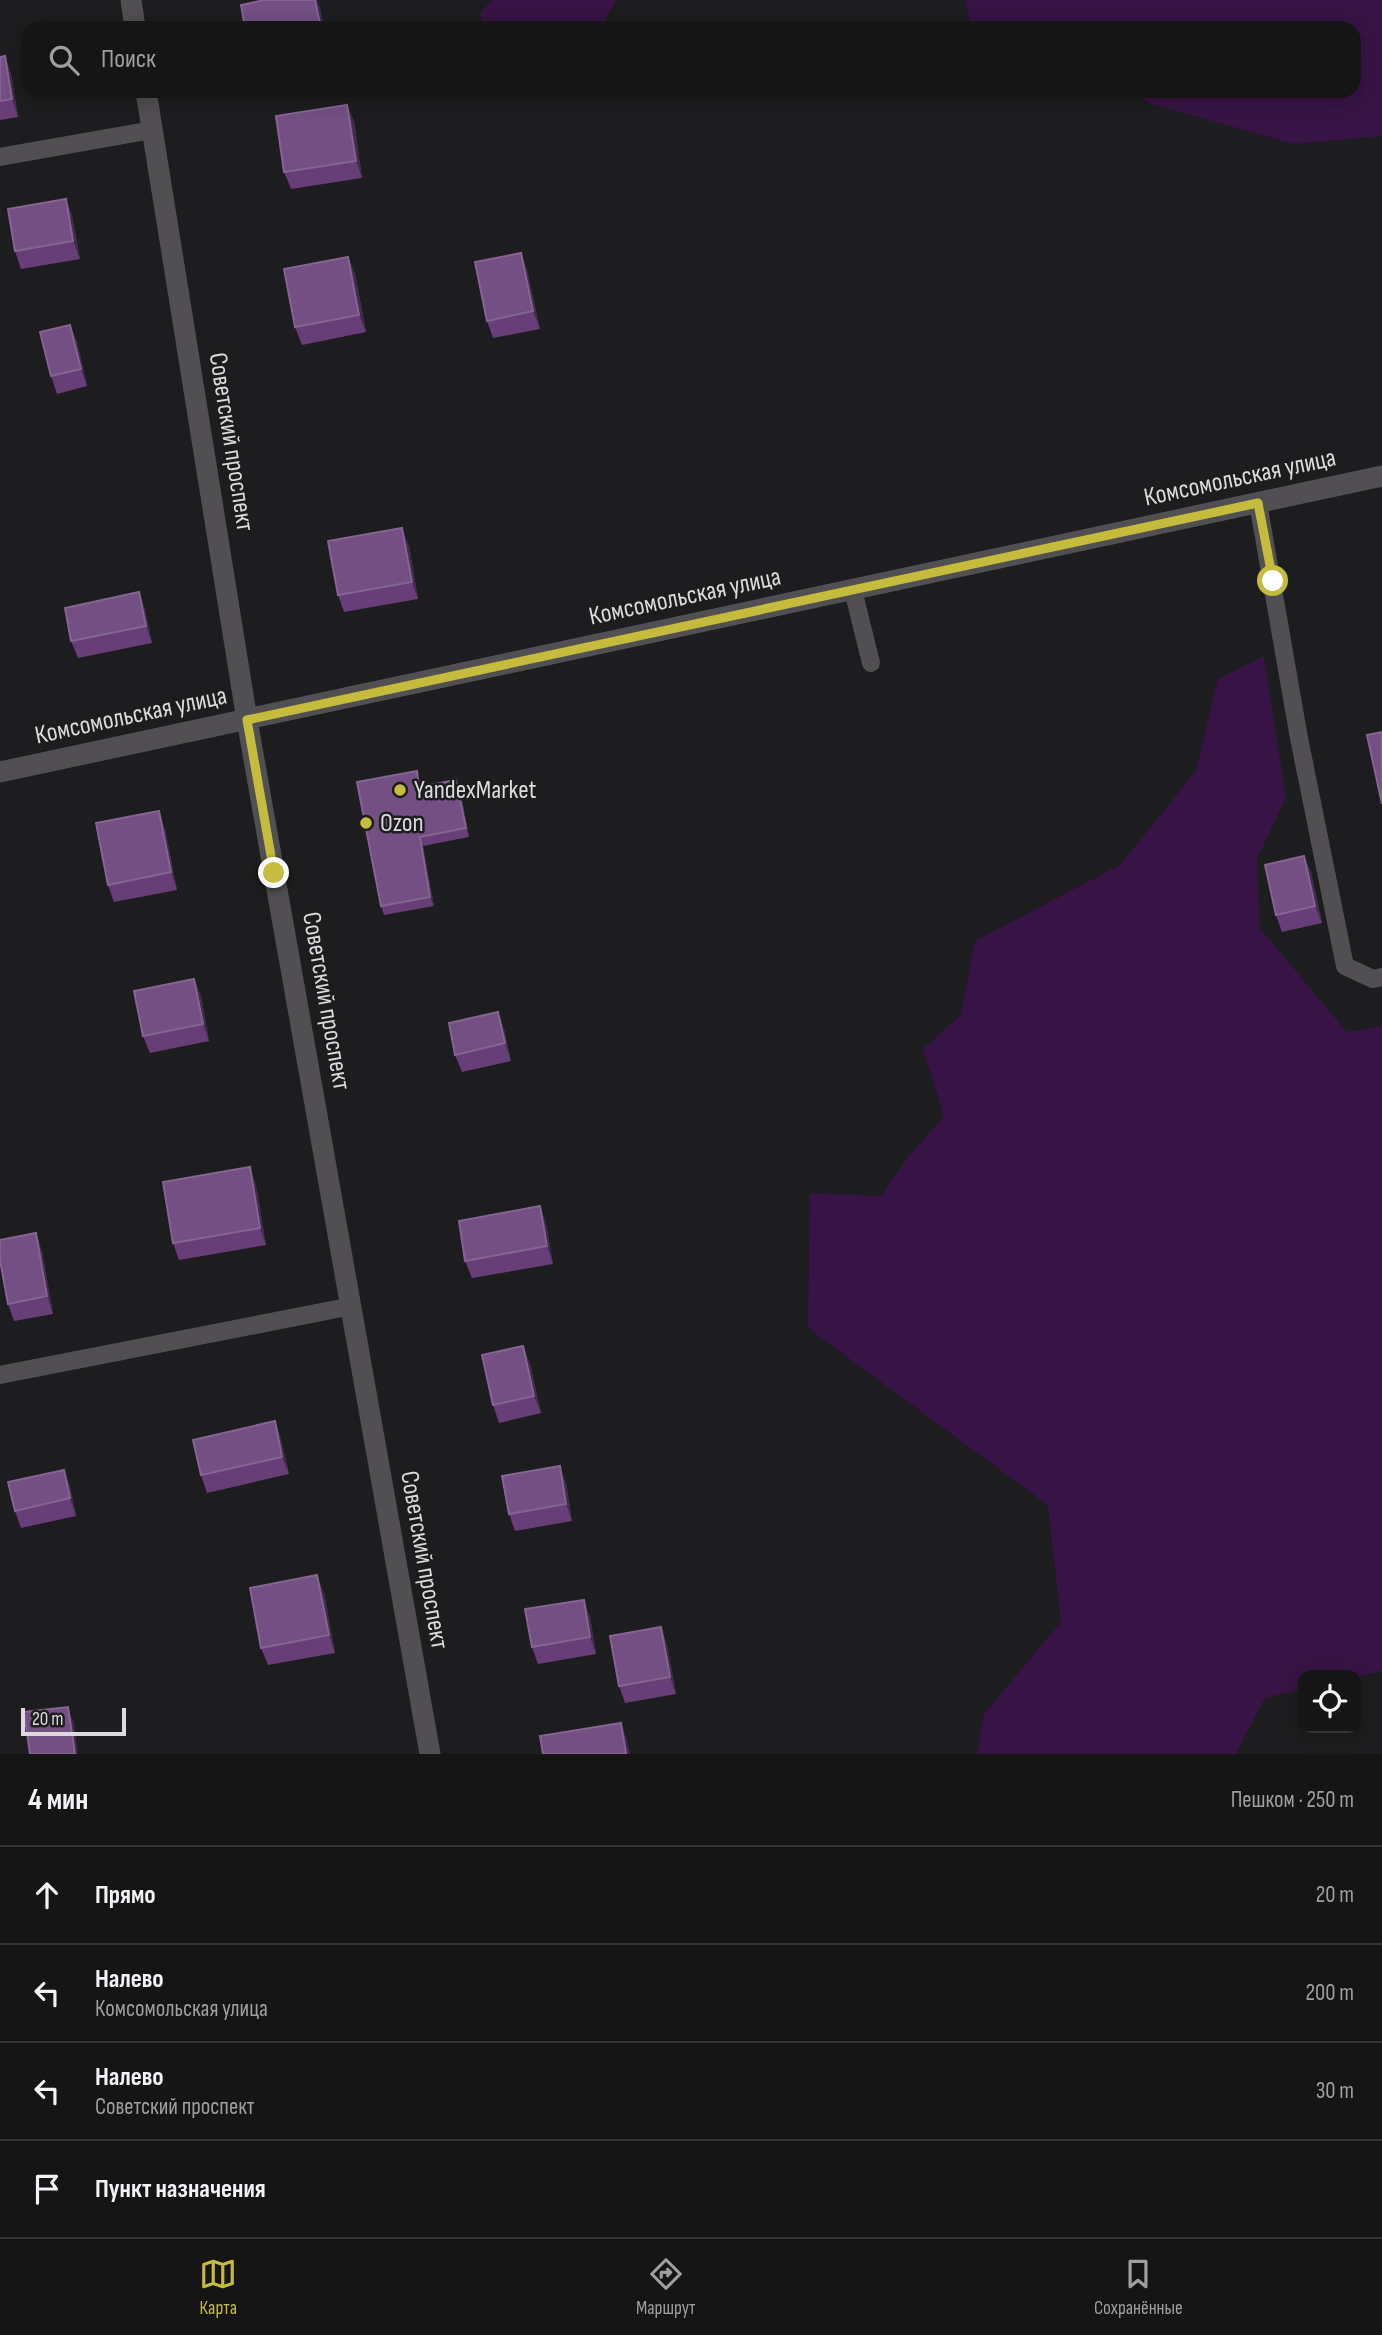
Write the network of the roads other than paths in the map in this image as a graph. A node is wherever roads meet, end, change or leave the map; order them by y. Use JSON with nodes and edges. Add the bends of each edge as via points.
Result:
{"nodes":[{"id":1,"x":131,"y":0,"type":"edge"},
{"id":2,"x":134,"y":21,"type":"edge"},
{"id":3,"x":147,"y":98,"type":"edge"},
{"id":4,"x":152,"y":130,"type":"junction"},
{"id":5,"x":0,"y":157,"type":"edge"},
{"id":6,"x":1382,"y":476,"type":"edge"},
{"id":7,"x":1258,"y":503,"type":"junction"},
{"id":8,"x":853,"y":590,"type":"junction"},
{"id":9,"x":871,"y":663,"type":"dead end"},
{"id":10,"x":247,"y":720,"type":"junction"},
{"id":11,"x":0,"y":772,"type":"edge"},
{"id":12,"x":1382,"y":978,"type":"edge"},
{"id":13,"x":352,"y":1306,"type":"junction"},
{"id":14,"x":0,"y":1375,"type":"edge"},
{"id":15,"x":430,"y":1754,"type":"edge"}],
"edges":[{"from":1,"to":2,"type":"street"},
{"from":3,"to":4,"type":"street","name":"Советский проспект"},
{"from":4,"to":5,"type":"lane"},
{"from":4,"to":10,"type":"street","name":"Советский проспект"},
{"from":6,"to":7,"type":"street","name":"Комсомольская улица"},
{"from":7,"to":8,"type":"street","name":"Комсомольская улица"},
{"from":7,"to":12,"type":"lane","via":[[1345,966],[1373,979]]},
{"from":8,"to":9,"type":"lane"},
{"from":8,"to":10,"type":"street","name":"Комсомольская улица"},
{"from":10,"to":11,"type":"street","name":"Комсомольская улица"},
{"from":10,"to":13,"type":"street","name":"Советский проспект"},
{"from":13,"to":14,"type":"lane"},
{"from":13,"to":15,"type":"street","name":"Советский проспект"}]}
